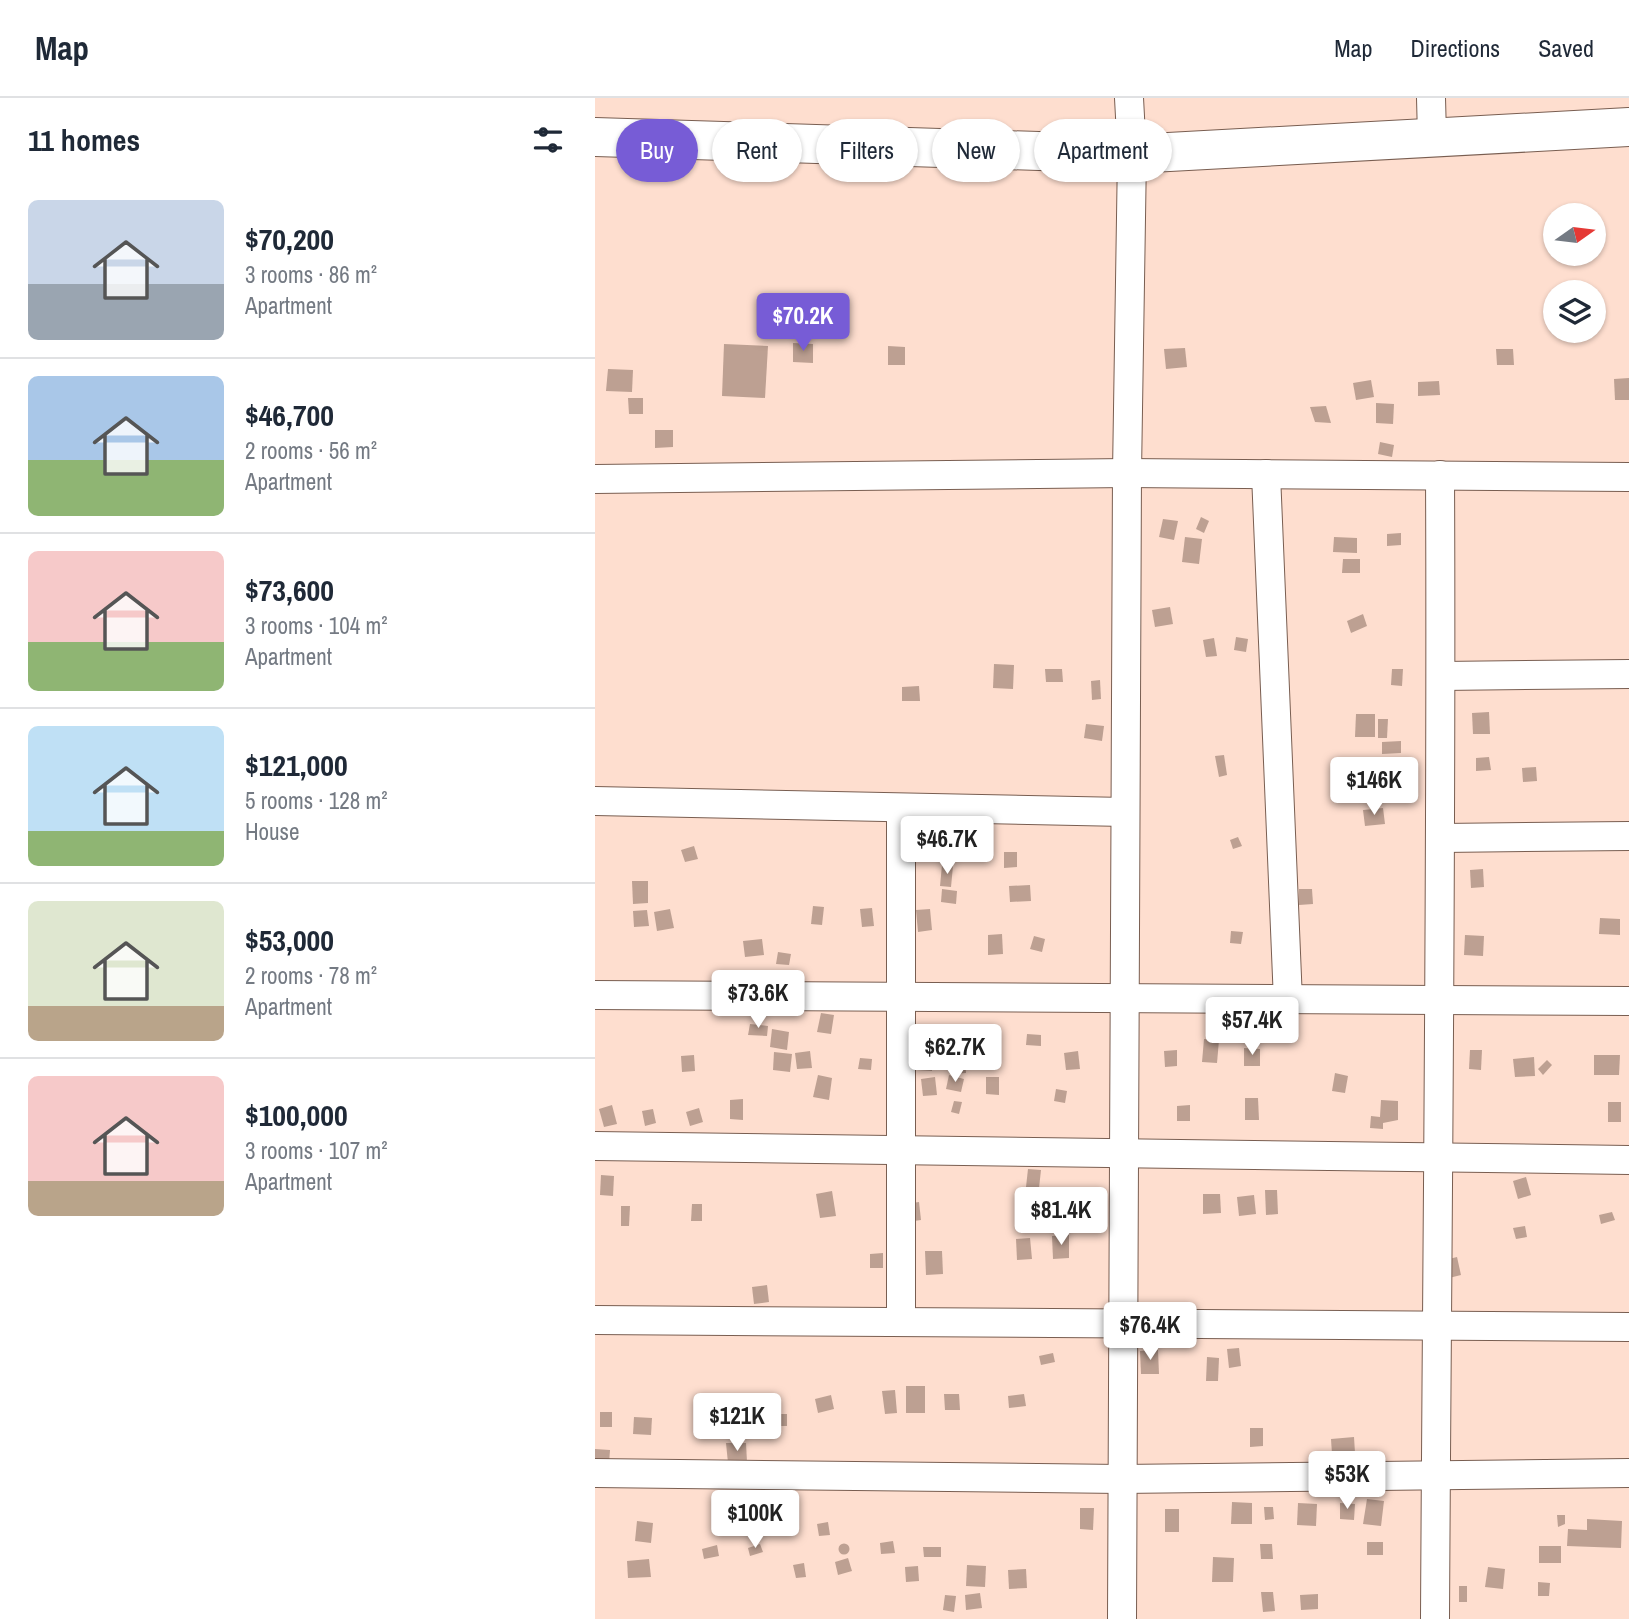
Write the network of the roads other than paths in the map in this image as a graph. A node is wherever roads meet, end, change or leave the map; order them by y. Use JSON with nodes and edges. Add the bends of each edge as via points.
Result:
{"nodes":[{"id":1,"x":1129,"y":98,"type":"edge"},
{"id":2,"x":1431,"y":98,"type":"edge"},
{"id":3,"x":1130,"y":119,"type":"edge"},
{"id":4,"x":1629,"y":127,"type":"edge"},
{"id":5,"x":1432,"y":136,"type":"junction"},
{"id":6,"x":595,"y":137,"type":"edge"},
{"id":7,"x":1034,"y":151,"type":"edge"},
{"id":8,"x":1172,"y":152,"type":"edge"},
{"id":9,"x":1132,"y":182,"type":"edge"},
{"id":10,"x":1127,"y":472,"type":"junction"},
{"id":11,"x":1266,"y":474,"type":"junction"},
{"id":12,"x":1440,"y":475,"type":"junction"},
{"id":13,"x":1629,"y":477,"type":"edge"},
{"id":14,"x":595,"y":479,"type":"edge"},
{"id":15,"x":1629,"y":674,"type":"edge"},
{"id":16,"x":1441,"y":676,"type":"junction"},
{"id":17,"x":595,"y":802,"type":"edge"},
{"id":18,"x":901,"y":808,"type":"junction"},
{"id":19,"x":1125,"y":813,"type":"junction"},
{"id":20,"x":1629,"y":836,"type":"edge"},
{"id":21,"x":1442,"y":838,"type":"junction"},
{"id":22,"x":595,"y":995,"type":"edge"},
{"id":23,"x":900,"y":998,"type":"junction"},
{"id":24,"x":1124,"y":1000,"type":"junction"},
{"id":25,"x":1441,"y":1000,"type":"junction"},
{"id":26,"x":1288,"y":1001,"type":"junction"},
{"id":27,"x":1629,"y":1001,"type":"edge"},
{"id":28,"x":595,"y":1146,"type":"edge"},
{"id":29,"x":902,"y":1152,"type":"junction"},
{"id":30,"x":1123,"y":1152,"type":"junction"},
{"id":31,"x":1437,"y":1156,"type":"junction"},
{"id":32,"x":1629,"y":1160,"type":"edge"},
{"id":33,"x":595,"y":1320,"type":"edge"},
{"id":34,"x":901,"y":1320,"type":"junction"},
{"id":35,"x":1123,"y":1324,"type":"junction"},
{"id":36,"x":1435,"y":1327,"type":"junction"},
{"id":37,"x":1629,"y":1327,"type":"edge"},
{"id":38,"x":595,"y":1473,"type":"edge"},
{"id":39,"x":1629,"y":1474,"type":"edge"},
{"id":40,"x":1436,"y":1475,"type":"junction"},
{"id":41,"x":1121,"y":1479,"type":"junction"},
{"id":42,"x":1122,"y":1619,"type":"edge"},
{"id":43,"x":1435,"y":1619,"type":"edge"}],
"edges":[{"from":1,"to":3,"type":"street"},
{"from":2,"to":5,"type":"street"},
{"from":4,"to":5,"type":"main road"},
{"from":5,"to":8,"type":"main road"},
{"from":6,"to":7,"type":"main road"},
{"from":9,"to":10,"type":"street"},
{"from":10,"to":11,"type":"street"},
{"from":10,"to":14,"type":"street"},
{"from":10,"to":19,"type":"street"},
{"from":11,"to":12,"type":"street"},
{"from":11,"to":26,"type":"street"},
{"from":12,"to":13,"type":"street"},
{"from":12,"to":16,"type":"street"},
{"from":15,"to":16,"type":"street"},
{"from":16,"to":21,"type":"street"},
{"from":17,"to":18,"type":"street"},
{"from":18,"to":19,"type":"street"},
{"from":18,"to":23,"type":"street"},
{"from":19,"to":24,"type":"street"},
{"from":20,"to":21,"type":"street"},
{"from":21,"to":25,"type":"street"},
{"from":22,"to":23,"type":"street"},
{"from":23,"to":24,"type":"street"},
{"from":23,"to":29,"type":"street"},
{"from":24,"to":26,"type":"street"},
{"from":24,"to":30,"type":"street"},
{"from":25,"to":26,"type":"street"},
{"from":25,"to":27,"type":"street"},
{"from":25,"to":31,"type":"street"},
{"from":28,"to":29,"type":"street"},
{"from":29,"to":30,"type":"street"},
{"from":29,"to":34,"type":"street"},
{"from":30,"to":31,"type":"street"},
{"from":30,"to":35,"type":"street"},
{"from":31,"to":32,"type":"street"},
{"from":31,"to":36,"type":"street"},
{"from":33,"to":34,"type":"street"},
{"from":34,"to":35,"type":"street"},
{"from":35,"to":36,"type":"street"},
{"from":35,"to":41,"type":"street"},
{"from":36,"to":37,"type":"street"},
{"from":36,"to":40,"type":"street"},
{"from":38,"to":41,"type":"street"},
{"from":39,"to":40,"type":"street"},
{"from":40,"to":41,"type":"street"},
{"from":40,"to":43,"type":"street"},
{"from":41,"to":42,"type":"street"}]}
